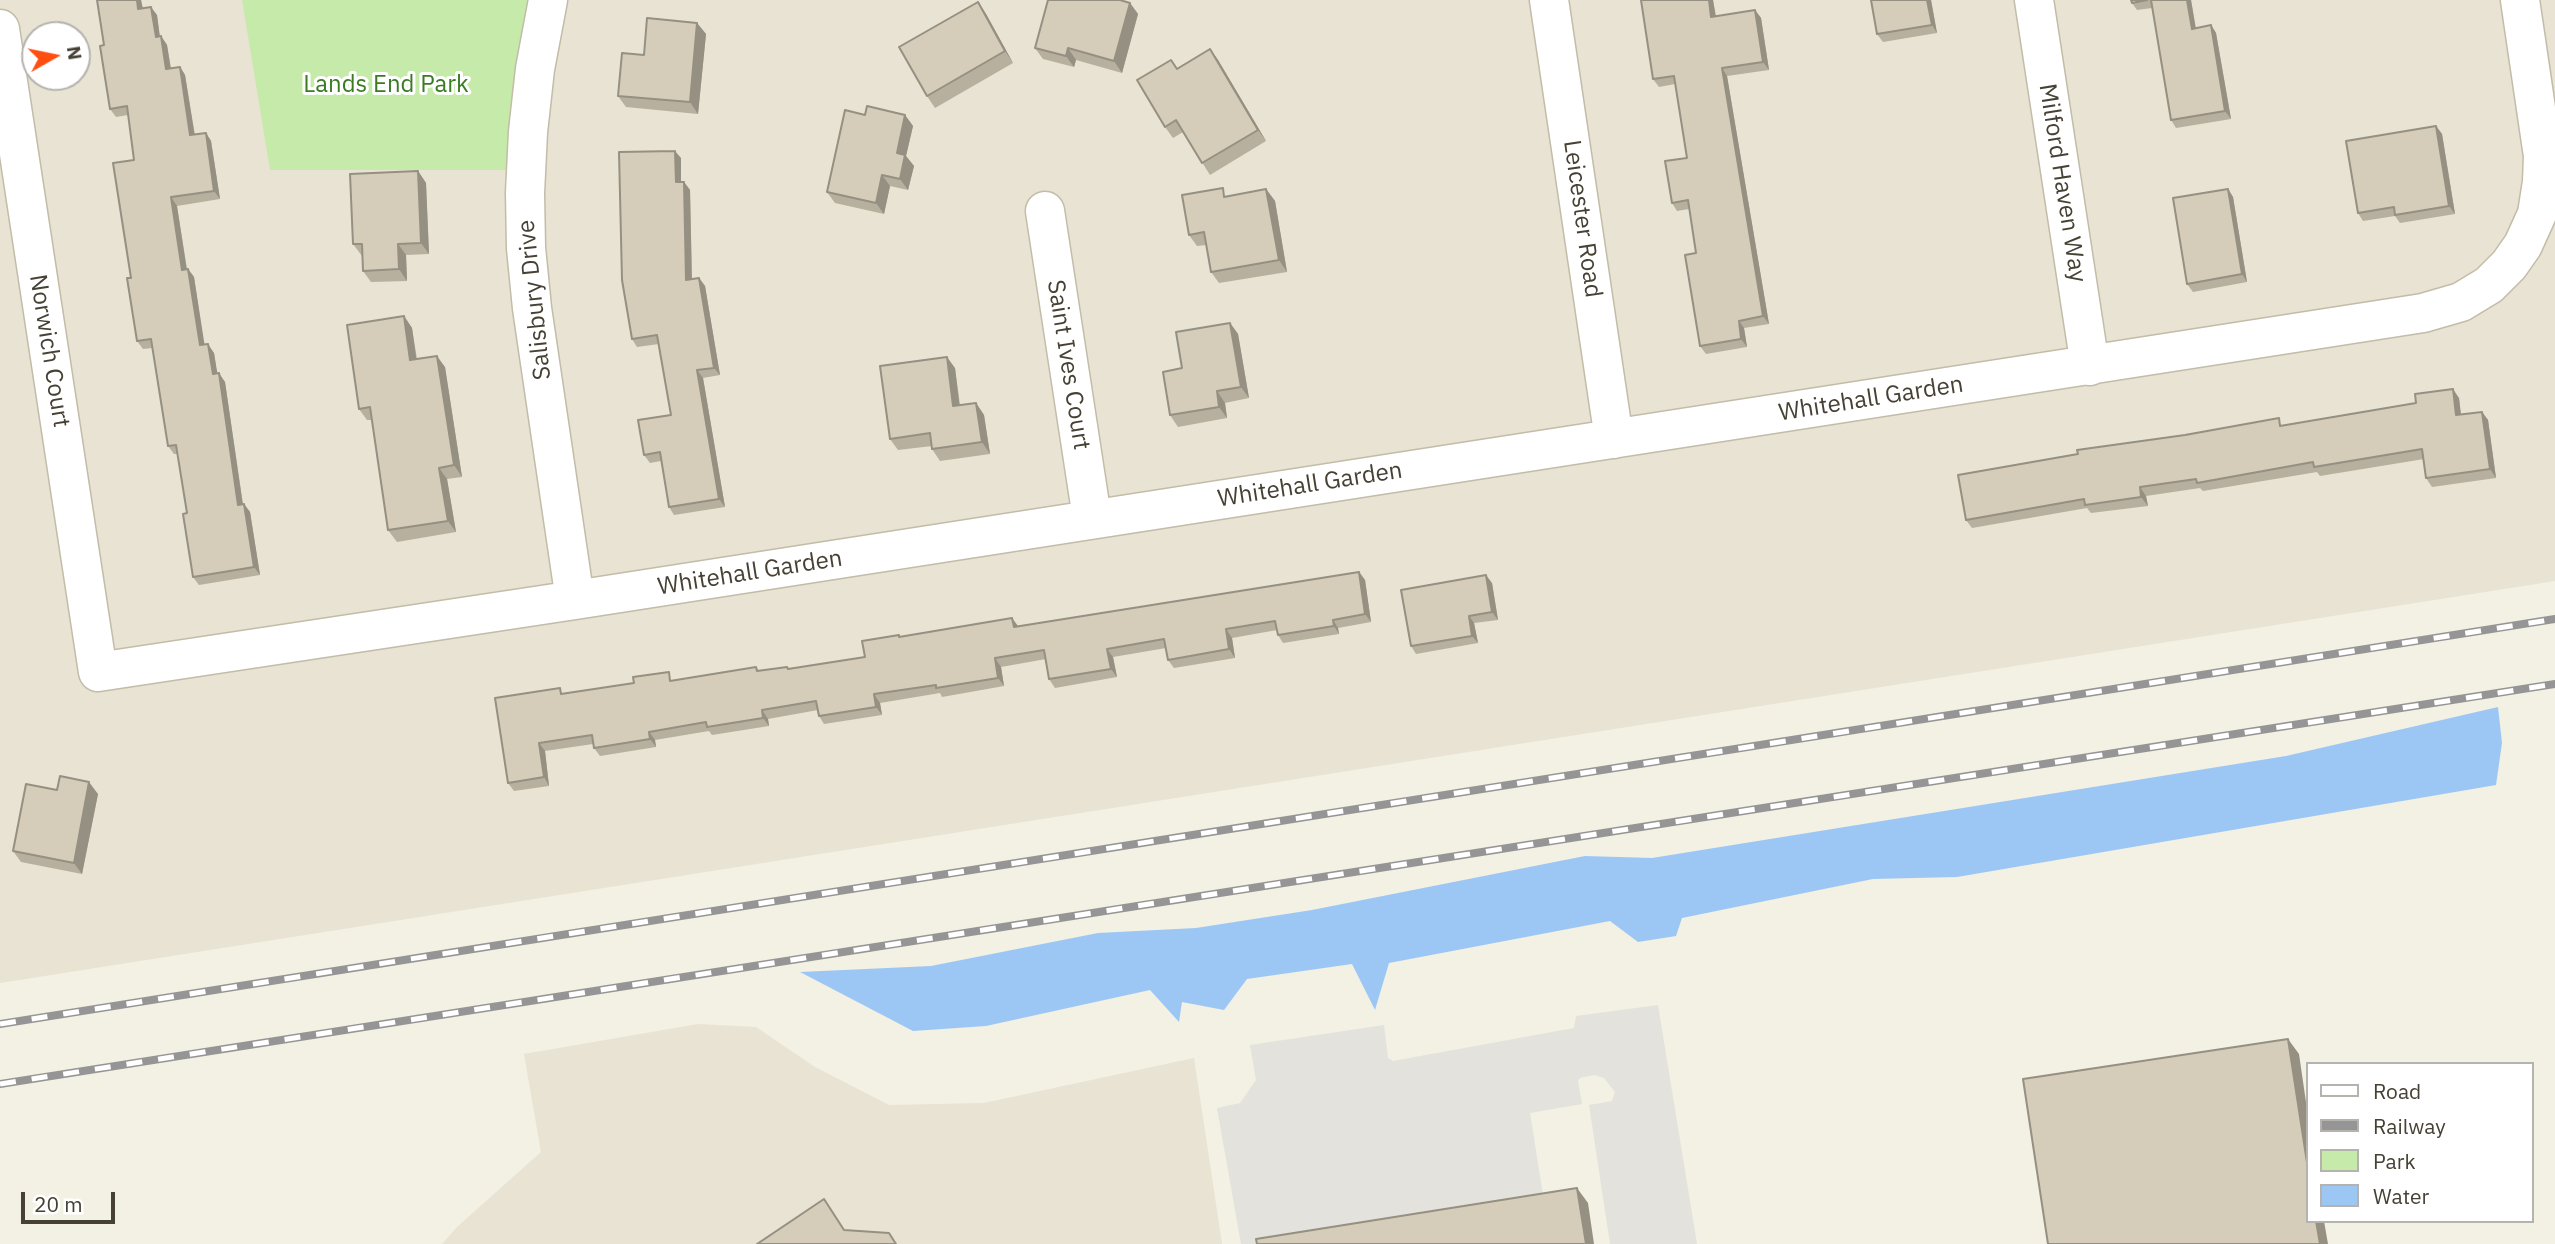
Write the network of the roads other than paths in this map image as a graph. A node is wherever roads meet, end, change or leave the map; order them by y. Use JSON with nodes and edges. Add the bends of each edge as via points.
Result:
{"nodes":[{"id":1,"x":548,"y":0,"type":"edge"},
{"id":2,"x":1549,"y":0,"type":"edge"},
{"id":3,"x":2034,"y":0,"type":"edge"},
{"id":4,"x":2520,"y":0,"type":"edge"},
{"id":5,"x":0,"y":29,"type":"edge"},
{"id":6,"x":13,"y":204,"type":"edge"},
{"id":7,"x":1045,"y":211,"type":"dead end"},
{"id":8,"x":2090,"y":366,"type":"junction"},
{"id":9,"x":1614,"y":439,"type":"junction"},
{"id":10,"x":1092,"y":518,"type":"junction"},
{"id":11,"x":575,"y":600,"type":"junction"},
{"id":12,"x":98,"y":672,"type":"joint"}],
"edges":[{"from":1,"to":11,"type":"street","name":"Salisbury Drive","via":[[528,131],[526,248]]},
{"from":2,"to":9,"type":"street","name":"Leicester Road"},
{"from":3,"to":8,"type":"street","name":"Milford Haven Way"},
{"from":4,"to":8,"type":"street","name":"Whitehall Garden","via":[[2540,130],[2542,182],[2537,214],[2523,245],[2489,285],[2460,302],[2423,313]]},
{"from":5,"to":6,"type":"street","name":"Norwich Court"},
{"from":6,"to":12,"type":"street","name":"Norwich Court"},
{"from":7,"to":10,"type":"street","name":"Saint Ives Court"},
{"from":8,"to":9,"type":"street","name":"Whitehall Garden"},
{"from":9,"to":10,"type":"street","name":"Whitehall Garden"},
{"from":10,"to":11,"type":"street","name":"Whitehall Garden"},
{"from":11,"to":12,"type":"street","name":"Whitehall Garden"}]}
